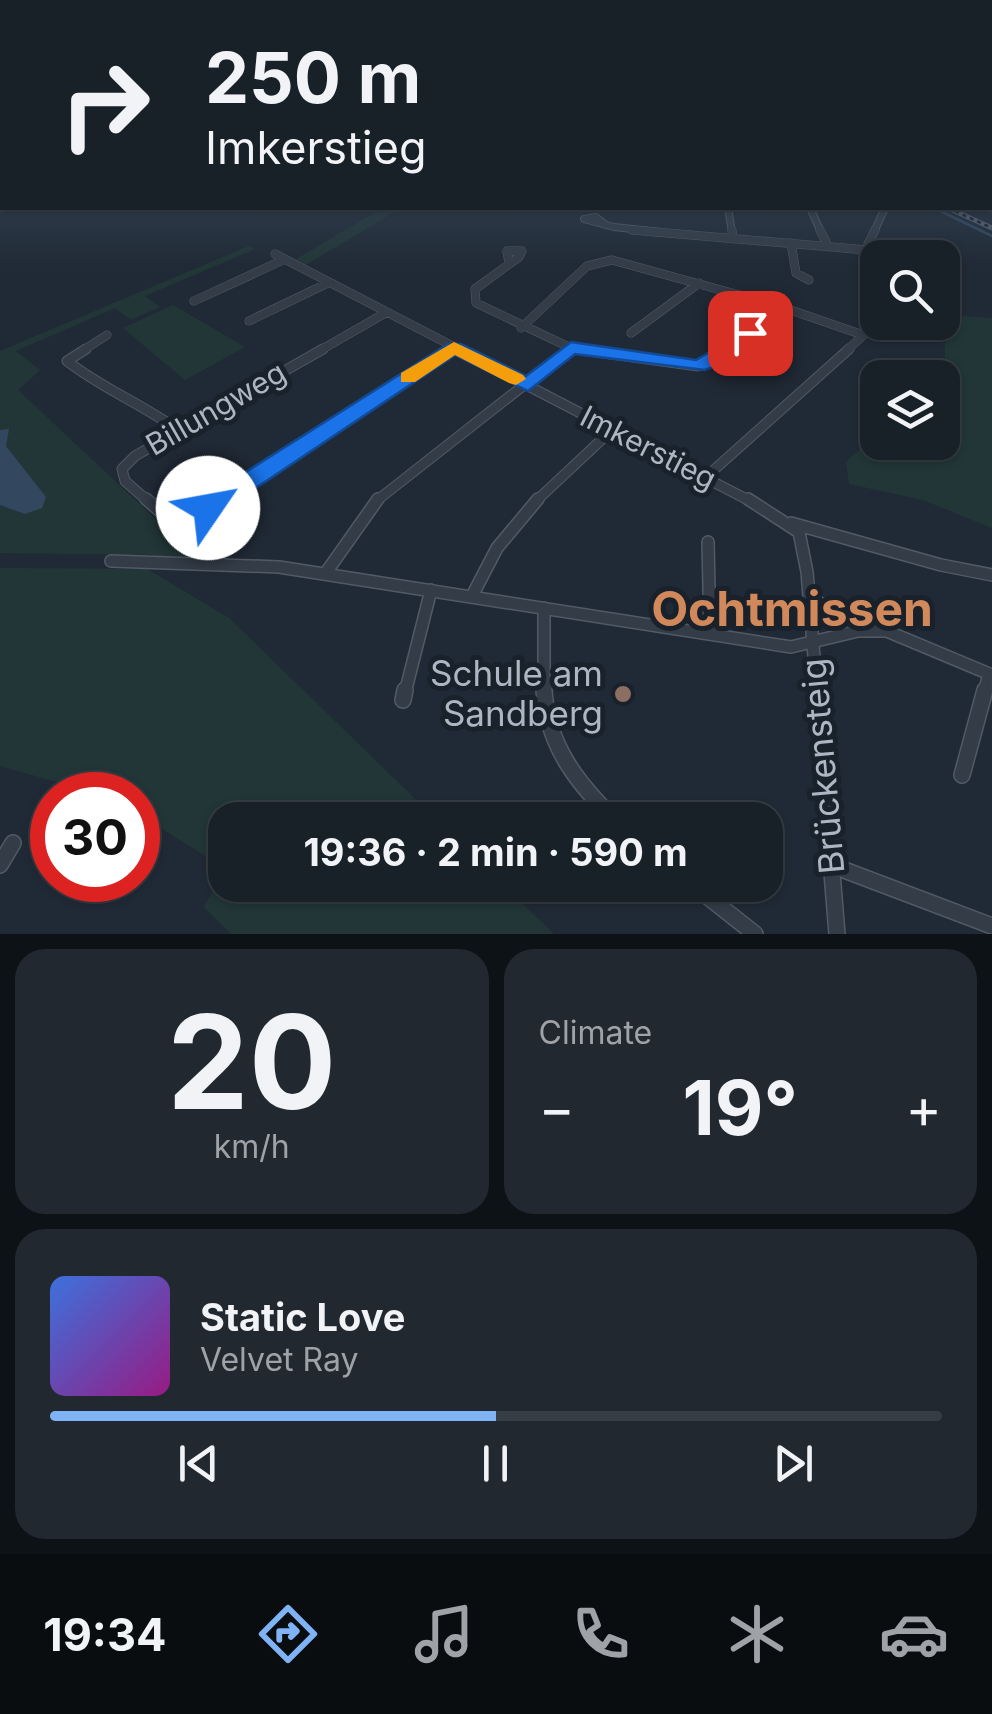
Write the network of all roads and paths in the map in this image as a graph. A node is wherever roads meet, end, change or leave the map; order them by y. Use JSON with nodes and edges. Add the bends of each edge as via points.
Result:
{"nodes":[{"id":1,"x":728,"y":210,"type":"edge"},
{"id":2,"x":811,"y":210,"type":"edge"},
{"id":3,"x":884,"y":210,"type":"edge"},
{"id":4,"x":606,"y":225,"type":"dead end"},
{"id":5,"x":733,"y":239,"type":"junction"},
{"id":6,"x":872,"y":240,"type":"edge"},
{"id":7,"x":791,"y":243,"type":"junction"},
{"id":8,"x":828,"y":246,"type":"junction"},
{"id":9,"x":860,"y":249,"type":"edge"},
{"id":10,"x":510,"y":262,"type":"dead end"},
{"id":11,"x":809,"y":280,"type":"dead end"},
{"id":12,"x":328,"y":282,"type":"junction"},
{"id":13,"x":699,"y":283,"type":"junction"},
{"id":14,"x":194,"y":301,"type":"dead end"},
{"id":15,"x":778,"y":306,"type":"junction"},
{"id":16,"x":387,"y":312,"type":"junction"},
{"id":17,"x":248,"y":322,"type":"dead end"},
{"id":18,"x":520,"y":328,"type":"junction"},
{"id":19,"x":630,"y":332,"type":"dead end"},
{"id":20,"x":860,"y":334,"type":"edge"},
{"id":21,"x":107,"y":336,"type":"dead end"},
{"id":22,"x":860,"y":337,"type":"edge"},
{"id":23,"x":454,"y":348,"type":"junction"},
{"id":24,"x":571,"y":348,"type":"junction"},
{"id":25,"x":528,"y":385,"type":"junction"},
{"id":26,"x":613,"y":429,"type":"junction"},
{"id":27,"x":178,"y":430,"type":"junction"},
{"id":28,"x":706,"y":477,"type":"junction"},
{"id":29,"x":790,"y":523,"type":"junction"},
{"id":30,"x":178,"y":528,"type":"junction"},
{"id":31,"x":708,"y":542,"type":"dead end"},
{"id":32,"x":110,"y":561,"type":"dead end"},
{"id":33,"x":224,"y":566,"type":"junction"},
{"id":34,"x":325,"y":574,"type":"junction"},
{"id":35,"x":992,"y":575,"type":"edge"},
{"id":36,"x":431,"y":590,"type":"junction"},
{"id":37,"x":472,"y":596,"type":"junction"},
{"id":38,"x":810,"y":599,"type":"junction"},
{"id":39,"x":544,"y":608,"type":"junction"},
{"id":40,"x":885,"y":631,"type":"junction"},
{"id":41,"x":710,"y":634,"type":"junction"},
{"id":42,"x":812,"y":644,"type":"junction"},
{"id":43,"x":991,"y":674,"type":"edge"},
{"id":44,"x":404,"y":700,"type":"dead end"},
{"id":45,"x":962,"y":775,"type":"dead end"},
{"id":46,"x":595,"y":802,"type":"edge"},
{"id":47,"x":13,"y":842,"type":"dead end"},
{"id":48,"x":831,"y":864,"type":"junction"},
{"id":49,"x":0,"y":865,"type":"edge"},
{"id":50,"x":714,"y":902,"type":"edge"},
{"id":51,"x":992,"y":926,"type":"edge"},
{"id":52,"x":755,"y":934,"type":"edge"},
{"id":53,"x":837,"y":934,"type":"edge"}],
"edges":[{"from":1,"to":5,"type":"street"},
{"from":2,"to":8,"type":"street"},
{"from":3,"to":6,"type":"street"},
{"from":4,"to":5,"type":"street"},
{"from":5,"to":7,"type":"street"},
{"from":7,"to":8,"type":"street"},
{"from":7,"to":11,"type":"street","via":[[796,274]]},
{"from":8,"to":9,"type":"street"},
{"from":10,"to":18,"type":"street","via":[[473,296]]},
{"from":12,"to":14,"type":"street","name":"Imkerstieg","via":[[279,257]]},
{"from":12,"to":16,"type":"street","name":"Imkerstieg"},
{"from":12,"to":17,"type":"street"},
{"from":13,"to":15,"type":"street"},
{"from":13,"to":18,"type":"street","via":[[623,262],[594,263]]},
{"from":13,"to":19,"type":"street"},
{"from":15,"to":20,"type":"street"},
{"from":15,"to":24,"type":"street","via":[[698,366]]},
{"from":16,"to":23,"type":"street","name":"Imkerstieg"},
{"from":16,"to":27,"type":"street","name":"Billungweg"},
{"from":18,"to":24,"type":"street"},
{"from":21,"to":27,"type":"street","via":[[68,361],[101,388]]},
{"from":22,"to":28,"type":"street"},
{"from":23,"to":25,"type":"street","name":"Imkerstieg"},
{"from":23,"to":30,"type":"street"},
{"from":24,"to":25,"type":"street"},
{"from":25,"to":26,"type":"street","name":"Imkerstieg"},
{"from":25,"to":34,"type":"street","via":[[372,504]]},
{"from":26,"to":28,"type":"street","name":"Imkerstieg"},
{"from":26,"to":37,"type":"street","via":[[526,512],[495,550]]},
{"from":27,"to":30,"type":"street","name":"Billungweg","via":[[135,456],[122,475]]},
{"from":28,"to":29,"type":"street","name":"Imkerstieg"},
{"from":29,"to":35,"type":"street","name":"Imkerstieg"},
{"from":29,"to":38,"type":"street","via":[[803,542]]},
{"from":30,"to":33,"type":"street","name":"Billungweg"},
{"from":31,"to":41,"type":"street"},
{"from":32,"to":33,"type":"street"},
{"from":33,"to":34,"type":"street"},
{"from":34,"to":36,"type":"street"},
{"from":36,"to":37,"type":"street"},
{"from":36,"to":44,"type":"street"},
{"from":37,"to":39,"type":"street"},
{"from":38,"to":40,"type":"street"},
{"from":38,"to":42,"type":"street","name":"Brückensteig"},
{"from":39,"to":41,"type":"street"},
{"from":39,"to":46,"type":"street","via":[[541,687],[552,740]]},
{"from":40,"to":42,"type":"street"},
{"from":40,"to":43,"type":"street"},
{"from":41,"to":42,"type":"street"},
{"from":42,"to":48,"type":"street","name":"Brückensteig"},
{"from":43,"to":45,"type":"street"},
{"from":47,"to":49,"type":"street"},
{"from":48,"to":51,"type":"street"},
{"from":48,"to":53,"type":"street","name":"Brückensteig"},
{"from":50,"to":52,"type":"street"}]}
